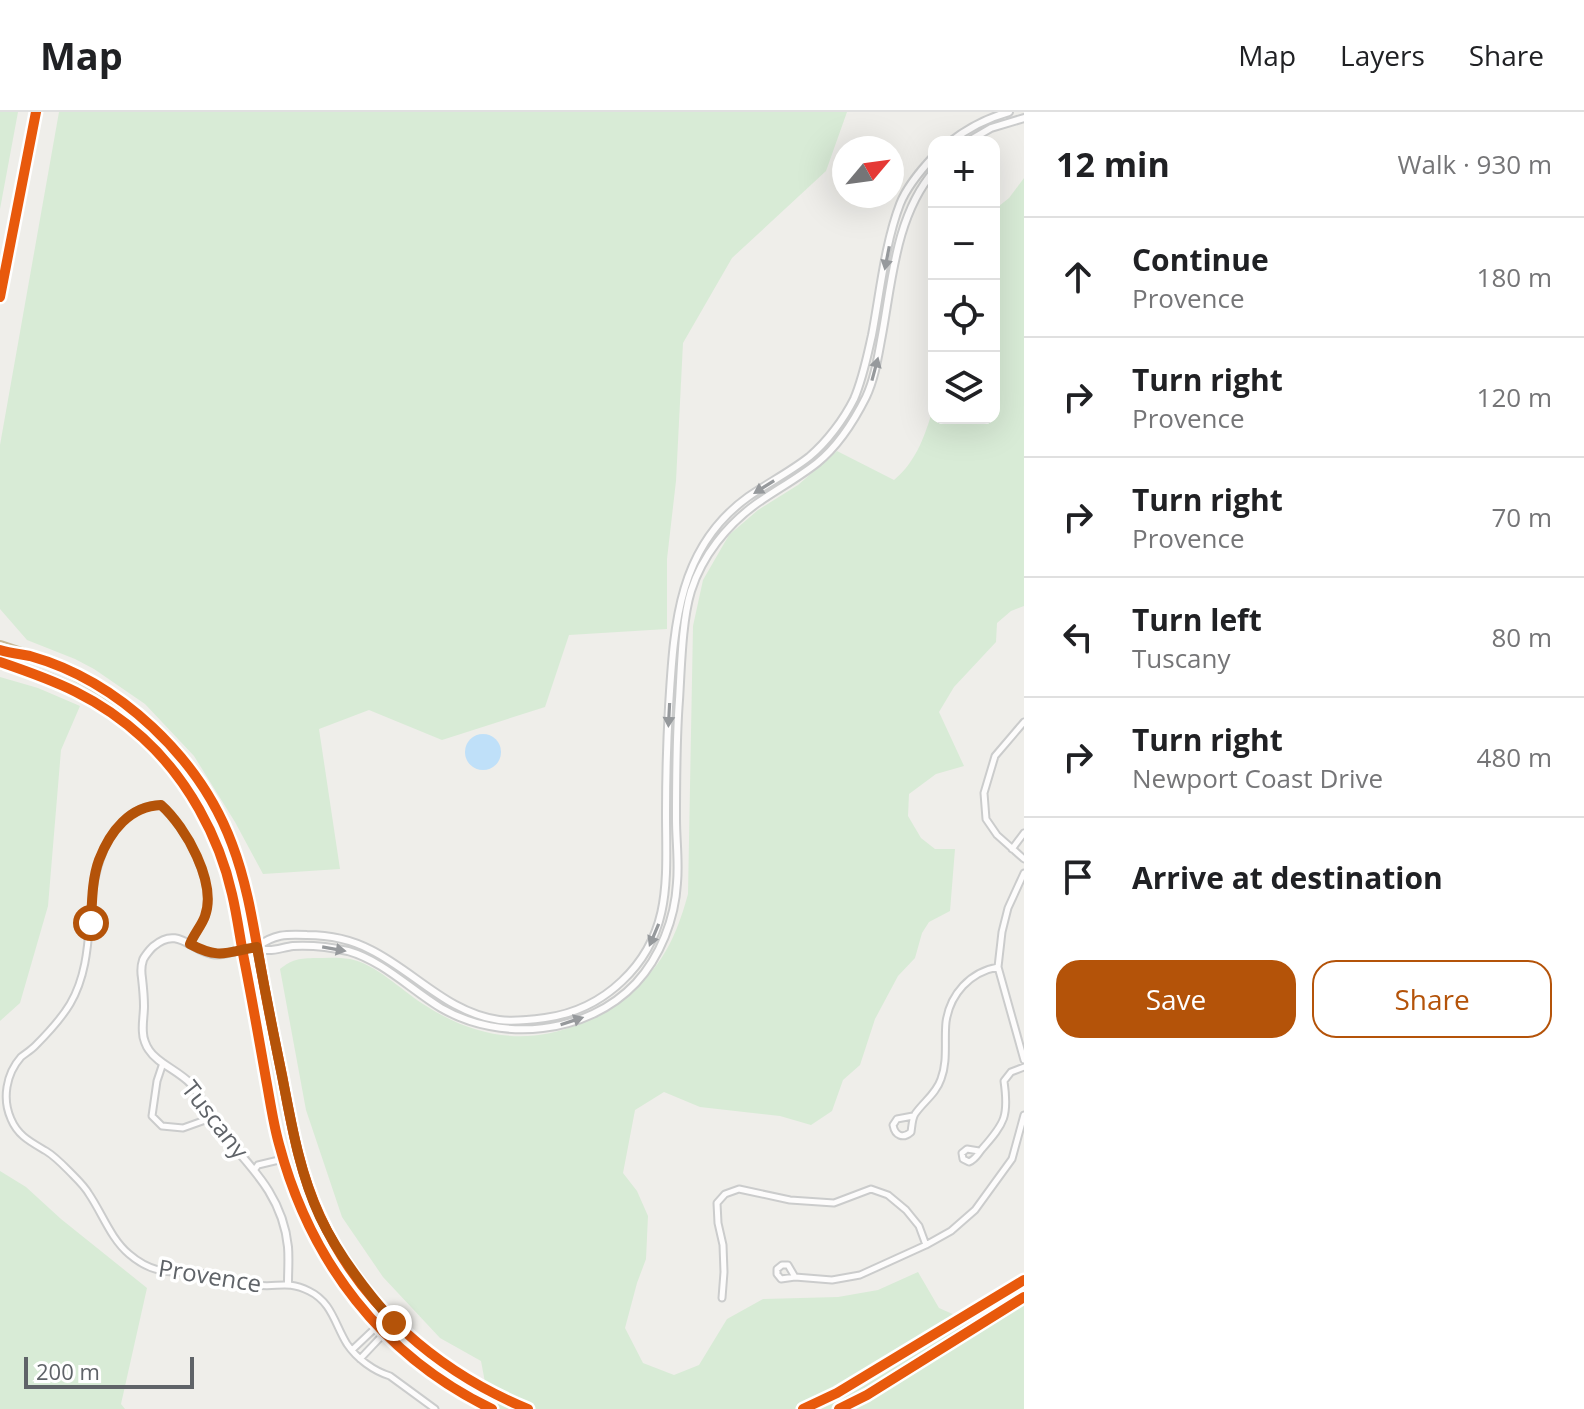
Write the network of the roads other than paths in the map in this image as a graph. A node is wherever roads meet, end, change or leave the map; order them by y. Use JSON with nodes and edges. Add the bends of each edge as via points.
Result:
{"nodes":[{"id":1,"x":36,"y":112,"type":"edge"},
{"id":2,"x":1009,"y":112,"type":"edge"},
{"id":3,"x":1024,"y":118,"type":"edge"},
{"id":4,"x":958,"y":136,"type":"edge"},
{"id":5,"x":977,"y":136,"type":"edge"},
{"id":6,"x":928,"y":162,"type":"edge"},
{"id":7,"x":928,"y":180,"type":"edge"},
{"id":8,"x":882,"y":283,"type":"junction"},
{"id":9,"x":891,"y":285,"type":"junction"},
{"id":10,"x":0,"y":297,"type":"edge"},
{"id":11,"x":833,"y":431,"type":"junction"},
{"id":12,"x":840,"y":438,"type":"junction"},
{"id":13,"x":825,"y":440,"type":"junction"},
{"id":14,"x":833,"y":447,"type":"junction"},
{"id":15,"x":687,"y":590,"type":"junction"},
{"id":16,"x":0,"y":648,"type":"edge"},
{"id":17,"x":674,"y":655,"type":"junction"},
{"id":18,"x":30,"y":656,"type":"joint"},
{"id":19,"x":683,"y":656,"type":"junction"},
{"id":20,"x":0,"y":663,"type":"edge"},
{"id":21,"x":11,"y":666,"type":"joint"},
{"id":22,"x":1024,"y":722,"type":"edge"},
{"id":23,"x":1024,"y":833,"type":"edge"},
{"id":24,"x":1012,"y":849,"type":"junction"},
{"id":25,"x":1024,"y":859,"type":"edge"},
{"id":26,"x":1024,"y":873,"type":"edge"},
{"id":27,"x":190,"y":944,"type":"junction"},
{"id":28,"x":257,"y":947,"type":"junction"},
{"id":29,"x":243,"y":950,"type":"junction"},
{"id":30,"x":998,"y":967,"type":"junction"},
{"id":31,"x":450,"y":1002,"type":"junction"},
{"id":32,"x":445,"y":1010,"type":"junction"},
{"id":33,"x":1024,"y":1060,"type":"edge"},
{"id":34,"x":163,"y":1063,"type":"junction"},
{"id":35,"x":1024,"y":1067,"type":"edge"},
{"id":36,"x":1024,"y":1115,"type":"edge"},
{"id":37,"x":913,"y":1116,"type":"junction"},
{"id":38,"x":211,"y":1118,"type":"junction"},
{"id":39,"x":979,"y":1151,"type":"dead end"},
{"id":40,"x":284,"y":1159,"type":"junction"},
{"id":41,"x":255,"y":1169,"type":"junction"},
{"id":42,"x":926,"y":1245,"type":"junction"},
{"id":43,"x":795,"y":1277,"type":"dead end"},
{"id":44,"x":1024,"y":1280,"type":"edge"},
{"id":45,"x":288,"y":1283,"type":"junction"},
{"id":46,"x":1024,"y":1297,"type":"edge"},
{"id":47,"x":722,"y":1298,"type":"dead end"},
{"id":48,"x":391,"y":1319,"type":"junction"},
{"id":49,"x":380,"y":1330,"type":"junction"},
{"id":50,"x":352,"y":1350,"type":"junction"},
{"id":51,"x":360,"y":1359,"type":"junction"},
{"id":52,"x":435,"y":1409,"type":"edge"},
{"id":53,"x":492,"y":1409,"type":"edge"},
{"id":54,"x":528,"y":1409,"type":"edge"},
{"id":55,"x":803,"y":1409,"type":"edge"},
{"id":56,"x":839,"y":1409,"type":"edge"}],
"edges":[{"from":1,"to":10,"type":"highway"},
{"from":2,"to":4,"type":"street"},
{"from":3,"to":5,"type":"street"},
{"from":6,"to":8,"type":"street","one_way":true,"via":[[901,202]]},
{"from":7,"to":9,"type":"street","via":[[903,228]]},
{"from":8,"to":9,"type":"street"},
{"from":8,"to":11,"type":"street","via":[[865,370]]},
{"from":12,"to":9,"type":"street","one_way":true,"via":[[867,394]]},
{"from":11,"to":12,"type":"street"},
{"from":11,"to":13,"type":"street"},
{"from":12,"to":14,"type":"street"},
{"from":13,"to":14,"type":"street"},
{"from":13,"to":15,"type":"street","one_way":true,"via":[[811,456],[746,498],[721,521],[688,571]]},
{"from":14,"to":15,"type":"street","via":[[734,522]]},
{"from":15,"to":17,"type":"street"},
{"from":15,"to":19,"type":"street"},
{"from":16,"to":18,"type":"highway"},
{"from":17,"to":19,"type":"street"},
{"from":17,"to":31,"type":"street","one_way":true,"via":[[666,892],[649,946],[607,993],[556,1017],[497,1020]]},
{"from":18,"to":28,"type":"main road","via":[[105,691],[154,729],[188,766],[232,843]]},
{"from":32,"to":19,"type":"street","one_way":true,"via":[[496,1028],[561,1025],[617,999],[649,966],[662,945],[677,883]]},
{"from":20,"to":21,"type":"highway"},
{"from":21,"to":29,"type":"main road","via":[[51,679],[102,707],[167,763],[218,847]]},
{"from":22,"to":24,"type":"street","via":[[995,756],[984,793],[986,819]]},
{"from":23,"to":24,"type":"street"},
{"from":24,"to":25,"type":"street"},
{"from":26,"to":30,"type":"street","via":[[1008,908]]},
{"from":27,"to":29,"type":"street","name":"Tuscany","via":[[218,955]]},
{"from":27,"to":34,"type":"street","name":"Tuscany","via":[[166,939],[142,961],[143,1034],[149,1051]]},
{"from":27,"to":45,"type":"street","name":"Provence","via":[[205,916],[208,890],[200,862],[173,815],[161,805],[147,805],[119,826],[99,860],[81,981],[54,1026],[13,1068],[7,1081],[7,1108],[17,1130],[87,1191],[117,1241],[139,1261],[165,1273],[216,1275],[258,1286]]},
{"from":28,"to":29,"type":"street","name":"Tuscany"},
{"from":28,"to":31,"type":"street","via":[[269,938],[292,934],[348,940]]},
{"from":28,"to":32,"type":"street","one_way":true,"via":[[270,951],[315,946],[365,957]]},
{"from":28,"to":48,"type":"main road","via":[[306,1181],[337,1249]]},
{"from":29,"to":40,"type":"main road"},
{"from":30,"to":33,"type":"street"},
{"from":30,"to":37,"type":"street","via":[[979,972],[957,993],[948,1012],[941,1082]]},
{"from":31,"to":32,"type":"street"},
{"from":34,"to":38,"type":"street","name":"Tuscany","via":[[195,1088]]},
{"from":34,"to":38,"type":"street","via":[[152,1116],[162,1126],[183,1128]]},
{"from":35,"to":39,"type":"street","via":[[1004,1081],[1003,1122]]},
{"from":36,"to":42,"type":"street","via":[[1012,1159],[975,1210]]},
{"from":37,"to":37,"type":"street","via":[[897,1119],[893,1125],[899,1136],[911,1132]]},
{"from":38,"to":41,"type":"street","name":"Tuscany"},
{"from":40,"to":41,"type":"street","name":"Tuscany"},
{"from":40,"to":49,"type":"main road","via":[[321,1250]]},
{"from":41,"to":45,"type":"street","name":"Tuscany","via":[[280,1212]]},
{"from":42,"to":43,"type":"street","via":[[860,1275],[832,1280]]},
{"from":42,"to":47,"type":"street","via":[[906,1210],[871,1189],[834,1203],[739,1189],[717,1203]]},
{"from":44,"to":55,"type":"main road"},
{"from":45,"to":50,"type":"street","name":"Provence","via":[[321,1298]]},
{"from":46,"to":56,"type":"main road"},
{"from":48,"to":49,"type":"street"},
{"from":48,"to":54,"type":"main road","via":[[459,1375]]},
{"from":49,"to":50,"type":"street"},
{"from":49,"to":51,"type":"street"},
{"from":49,"to":53,"type":"main road","via":[[440,1380]]},
{"from":50,"to":51,"type":"street","name":"Provence"},
{"from":51,"to":52,"type":"street","name":"Provence"}]}
